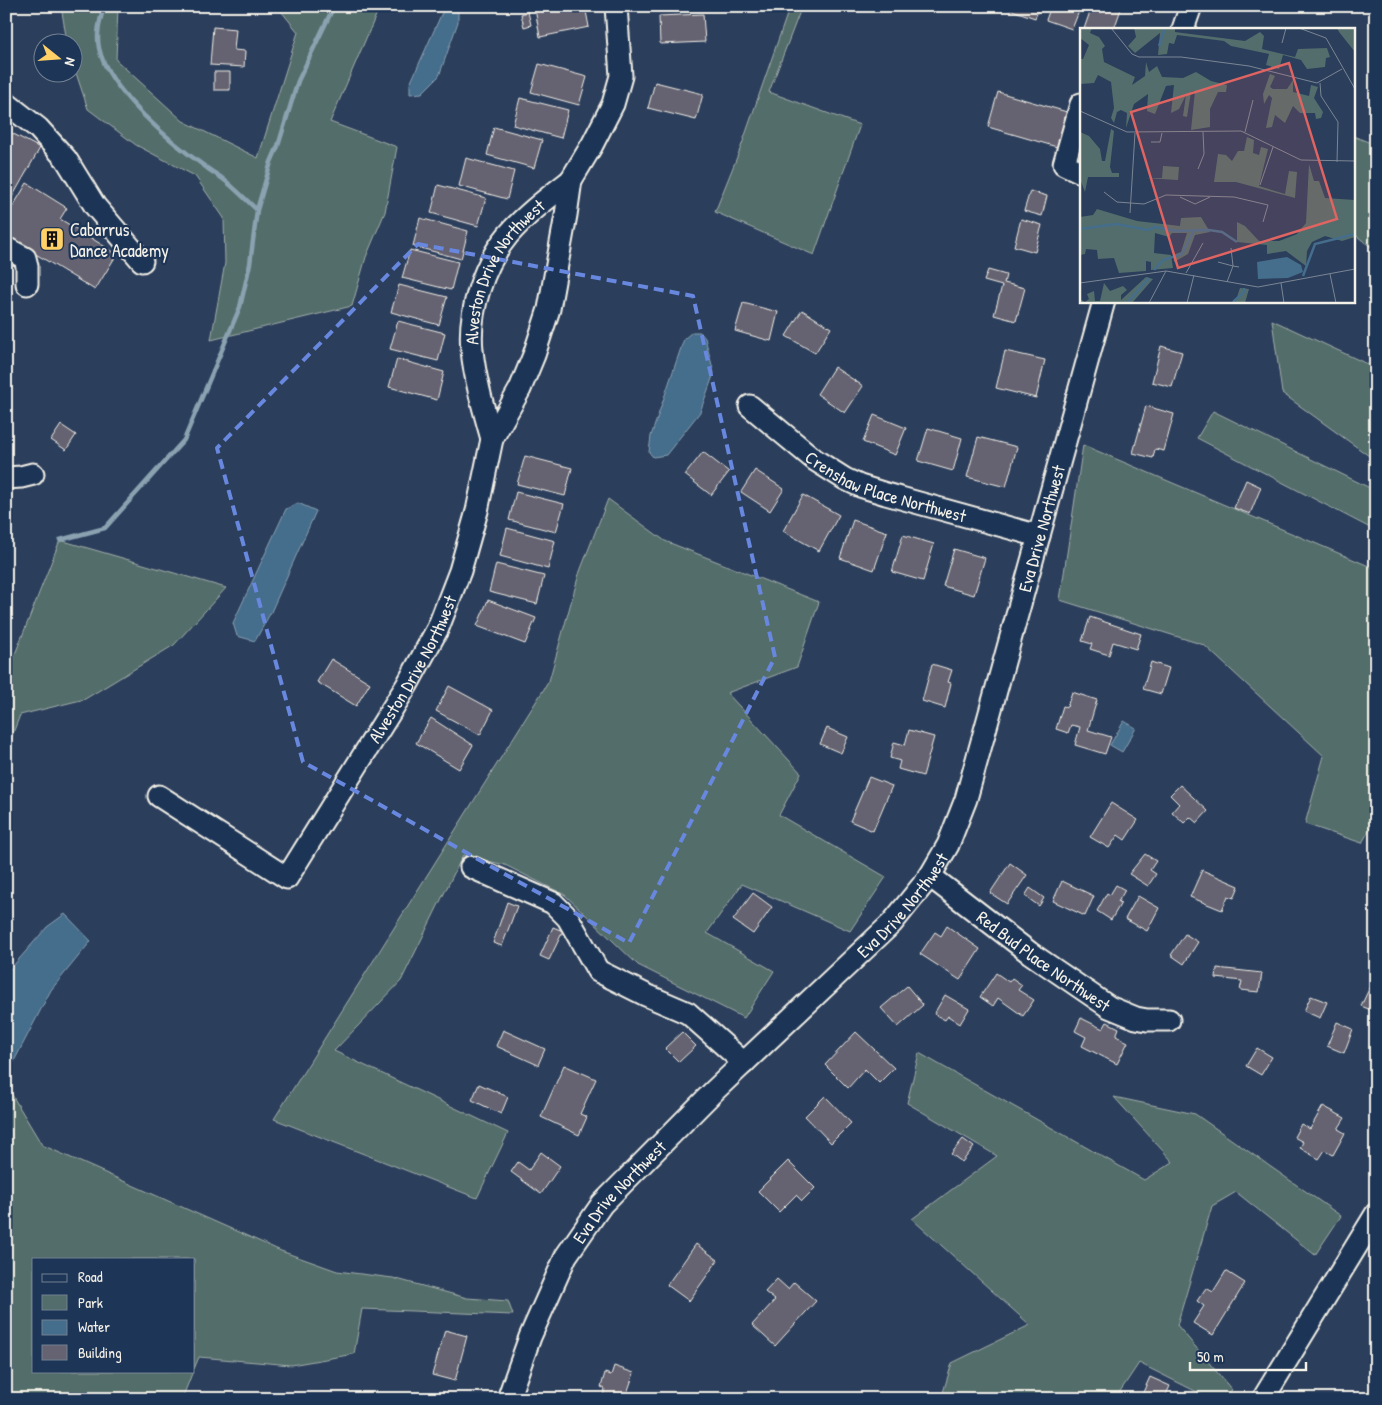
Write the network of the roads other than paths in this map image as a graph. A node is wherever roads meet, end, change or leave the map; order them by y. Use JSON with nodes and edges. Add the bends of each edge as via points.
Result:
{"nodes":[{"id":1,"x":616,"y":6,"type":"edge"},
{"id":2,"x":1191,"y":6,"type":"edge"},
{"id":3,"x":1183,"y":28,"type":"edge"},
{"id":4,"x":6,"y":103,"type":"edge"},
{"id":5,"x":1080,"y":108,"type":"edge"},
{"id":6,"x":1080,"y":172,"type":"edge"},
{"id":7,"x":571,"y":180,"type":"junction"},
{"id":8,"x":6,"y":248,"type":"edge"},
{"id":9,"x":142,"y":261,"type":"dead end"},
{"id":10,"x":27,"y":284,"type":"dead end"},
{"id":11,"x":1104,"y":302,"type":"edge"},
{"id":12,"x":750,"y":406,"type":"dead end"},
{"id":13,"x":492,"y":440,"type":"junction"},
{"id":14,"x":33,"y":474,"type":"dead end"},
{"id":15,"x":6,"y":478,"type":"edge"},
{"id":16,"x":1039,"y":536,"type":"junction"},
{"id":17,"x":159,"y":796,"type":"dead end"},
{"id":18,"x":470,"y":867,"type":"dead end"},
{"id":19,"x":930,"y":876,"type":"junction"},
{"id":20,"x":1169,"y":1020,"type":"dead end"},
{"id":21,"x":744,"y":1063,"type":"junction"},
{"id":22,"x":1376,"y":1214,"type":"edge"},
{"id":23,"x":508,"y":1399,"type":"edge"},
{"id":24,"x":1263,"y":1399,"type":"edge"}],
"edges":[{"from":1,"to":7,"type":"street","name":"Alveston Drive Northwest","via":[[621,76],[613,104]]},
{"from":2,"to":3,"type":"street"},
{"from":4,"to":9,"type":"street","via":[[38,128],[66,159],[95,206]]},
{"from":5,"to":6,"type":"street","via":[[1064,164]]},
{"from":7,"to":13,"type":"street","name":"Alveston Drive Northwest","via":[[549,309],[520,389]]},
{"from":7,"to":13,"type":"street","name":"Alveston Drive Northwest","via":[[507,236],[488,268],[478,294],[472,322],[472,349]]},
{"from":8,"to":10,"type":"street","via":[[25,258]]},
{"from":11,"to":16,"type":"street","name":"Eva Drive Northwest"},
{"from":12,"to":16,"type":"street","name":"Crenshaw Place Northwest","via":[[815,460],[860,486]]},
{"from":13,"to":17,"type":"street","name":"Alveston Drive Northwest","via":[[465,554],[438,628],[407,686],[287,878]]},
{"from":14,"to":15,"type":"street"},
{"from":16,"to":19,"type":"street","name":"Eva Drive Northwest","via":[[964,807]]},
{"from":18,"to":21,"type":"street","via":[[553,903],[568,918],[598,971],[688,1013]]},
{"from":19,"to":20,"type":"street","name":"Red Bud Place Northwest","via":[[1030,953],[1110,1007],[1136,1018]]},
{"from":19,"to":21,"type":"street","name":"Eva Drive Northwest","via":[[892,923]]},
{"from":21,"to":23,"type":"street","name":"Eva Drive Northwest","via":[[602,1204],[566,1256],[530,1337]]},
{"from":22,"to":24,"type":"street"}]}
